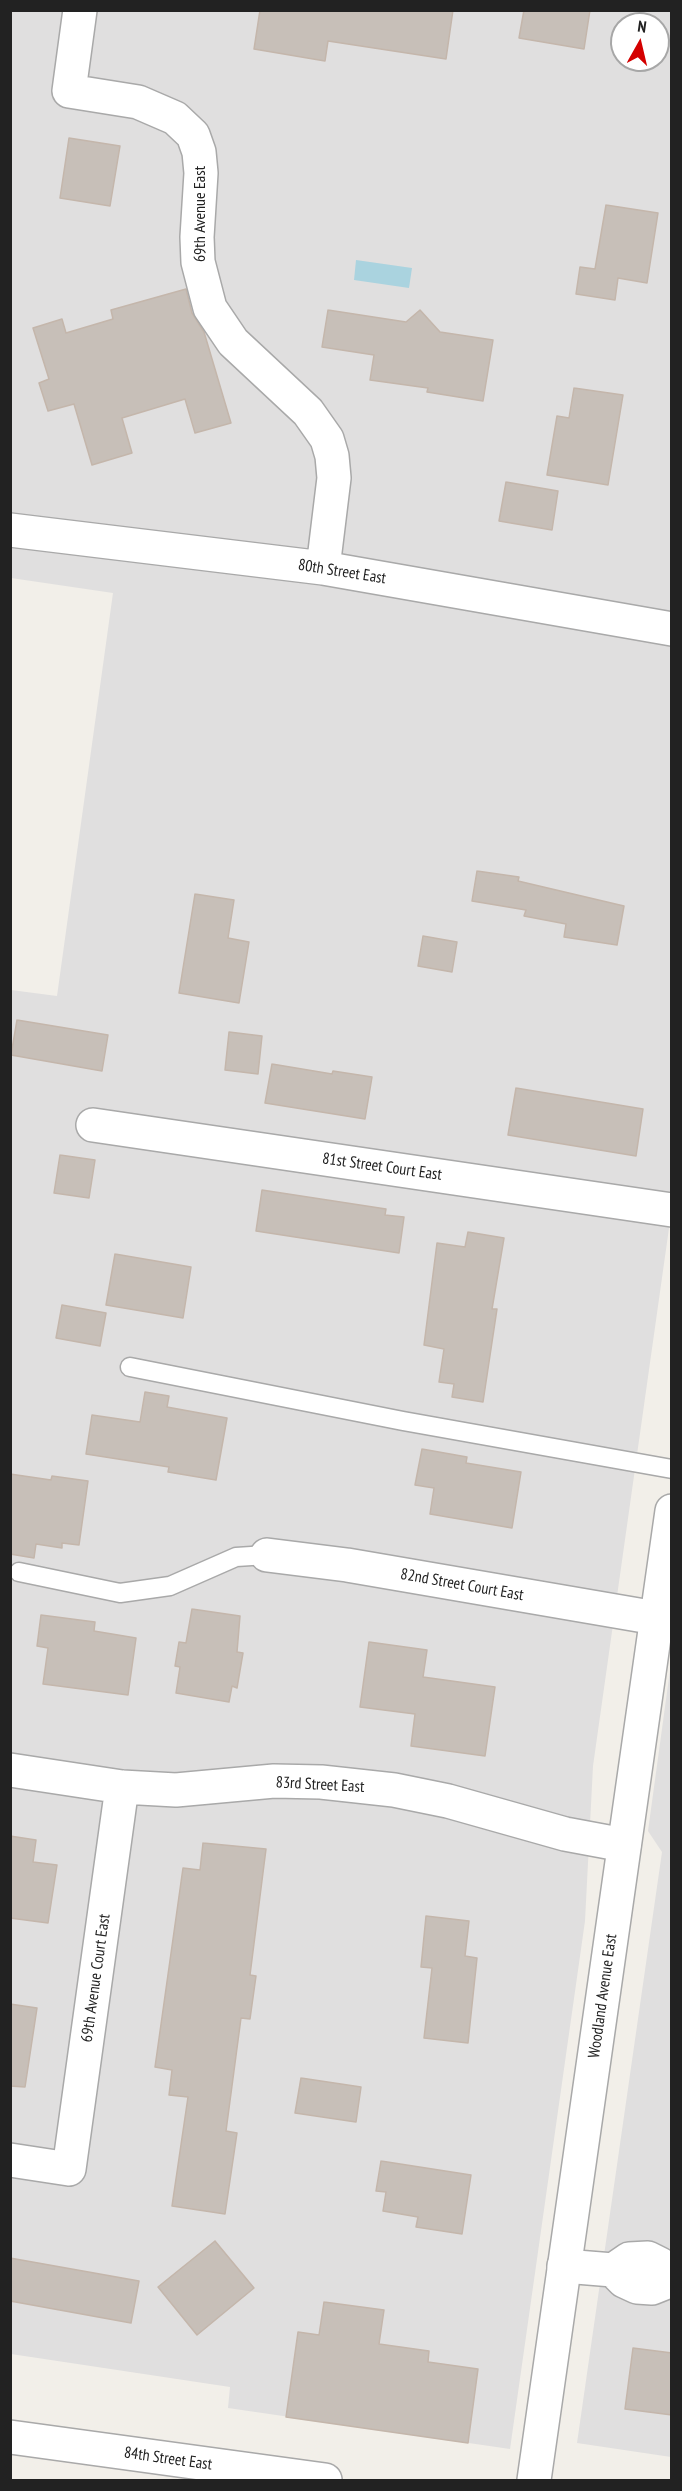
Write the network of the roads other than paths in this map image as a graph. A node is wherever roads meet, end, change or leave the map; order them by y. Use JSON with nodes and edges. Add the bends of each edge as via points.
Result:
{"nodes":[{"id":1,"x":80,"y":10,"type":"edge"},
{"id":2,"x":10,"y":530,"type":"edge"},
{"id":3,"x":323,"y":568,"type":"junction"},
{"id":4,"x":672,"y":629,"type":"edge"},
{"id":5,"x":93,"y":1125,"type":"dead end"},
{"id":6,"x":672,"y":1210,"type":"edge"},
{"id":7,"x":130,"y":1367,"type":"dead end"},
{"id":8,"x":672,"y":1469,"type":"edge"},
{"id":9,"x":672,"y":1510,"type":"edge"},
{"id":10,"x":267,"y":1555,"type":"joint"},
{"id":11,"x":19,"y":1572,"type":"dead end"},
{"id":12,"x":656,"y":1618,"type":"junction"},
{"id":13,"x":10,"y":1770,"type":"edge"},
{"id":14,"x":122,"y":1787,"type":"junction"},
{"id":15,"x":624,"y":1845,"type":"junction"},
{"id":16,"x":10,"y":2160,"type":"edge"},
{"id":17,"x":564,"y":2266,"type":"junction"},
{"id":18,"x":672,"y":2278,"type":"edge"},
{"id":19,"x":10,"y":2437,"type":"edge"},
{"id":20,"x":325,"y":2481,"type":"edge"},
{"id":21,"x":534,"y":2481,"type":"edge"}],
"edges":[{"from":1,"to":3,"type":"street","name":"69th Avenue East","via":[[69,91],[138,102],[175,118],[193,135],[201,173],[198,262],[210,308],[233,342],[308,412],[327,439],[334,478]]},
{"from":2,"to":3,"type":"street","name":"80th Street East"},
{"from":3,"to":4,"type":"street","name":"80th Street East"},
{"from":5,"to":6,"type":"street","name":"81st Street Court East"},
{"from":7,"to":8,"type":"lane"},
{"from":9,"to":12,"type":"street","name":"Woodland Avenue East"},
{"from":10,"to":11,"type":"lane","via":[[236,1557],[170,1586],[120,1593]]},
{"from":10,"to":12,"type":"street","name":"82nd Street Court East"},
{"from":12,"to":15,"type":"street","name":"Woodland Avenue East"},
{"from":13,"to":14,"type":"street","name":"83rd Street East"},
{"from":14,"to":15,"type":"street","name":"83rd Street East","via":[[176,1790],[274,1781],[394,1790],[556,1832]]},
{"from":14,"to":16,"type":"street","name":"69th Avenue Court East","via":[[69,2169]]},
{"from":15,"to":17,"type":"street","name":"Woodland Avenue East"},
{"from":17,"to":18,"type":"street","via":[[613,2270],[630,2259],[648,2258],[660,2264]]},
{"from":17,"to":21,"type":"street","name":"Woodland Avenue East"},
{"from":19,"to":20,"type":"street","name":"84th Street East"}]}
